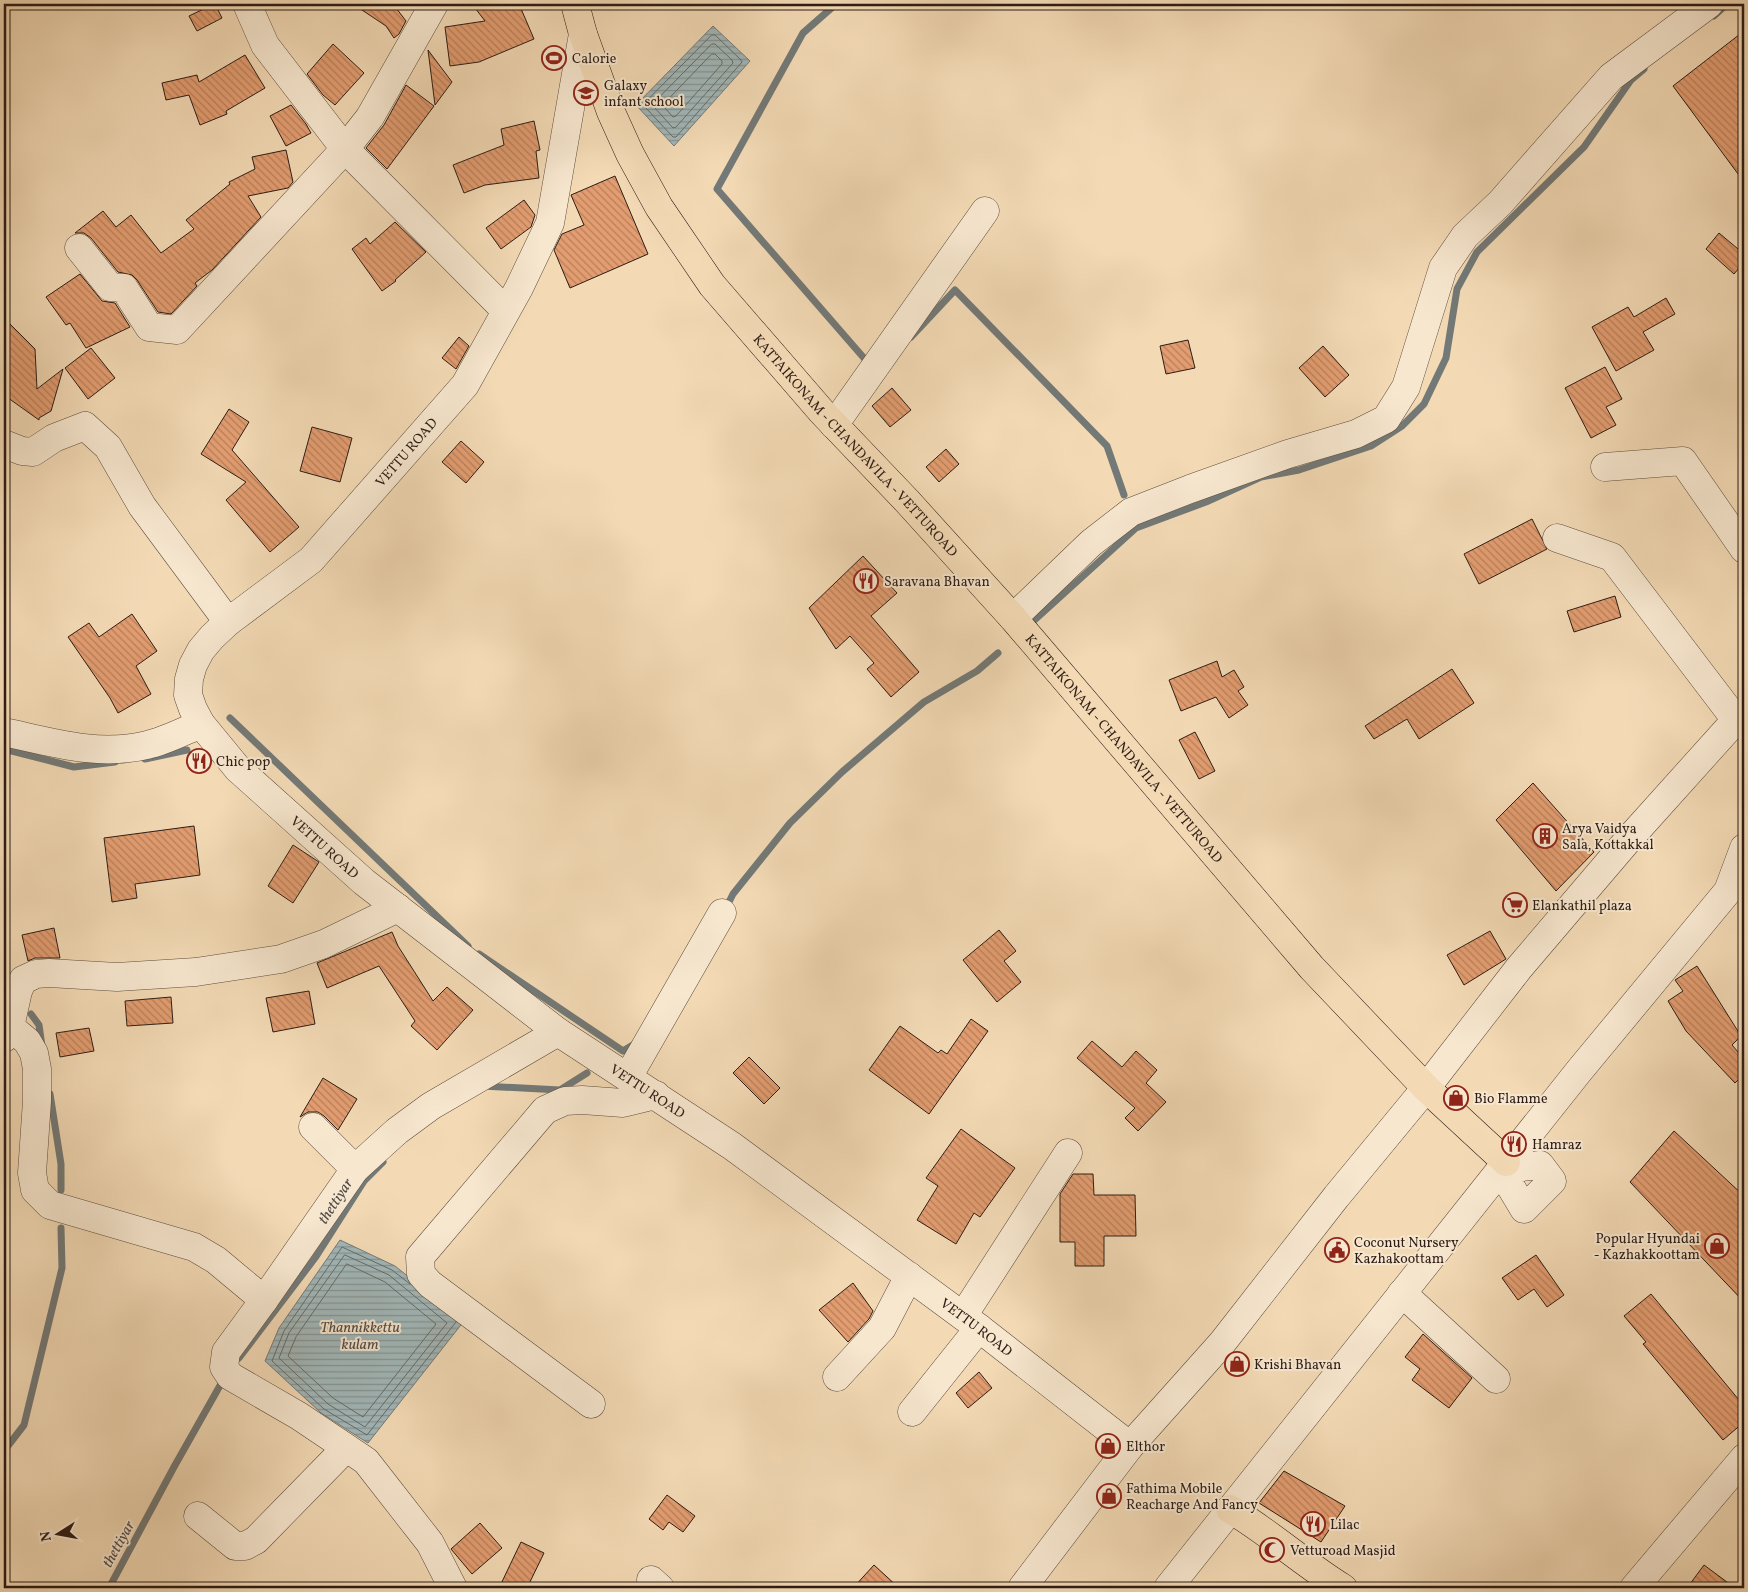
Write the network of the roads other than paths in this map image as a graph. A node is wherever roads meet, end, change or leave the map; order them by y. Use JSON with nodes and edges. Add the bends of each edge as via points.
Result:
{"nodes":[{"id":1,"x":247,"y":4,"type":"edge"},
{"id":2,"x":434,"y":4,"type":"edge"},
{"id":3,"x":575,"y":4,"type":"edge"},
{"id":4,"x":1709,"y":4,"type":"edge"},
{"id":5,"x":583,"y":34,"type":"junction"},
{"id":6,"x":345,"y":149,"type":"junction"},
{"id":7,"x":986,"y":211,"type":"dead end"},
{"id":8,"x":79,"y":248,"type":"dead end"},
{"id":9,"x":505,"y":310,"type":"junction"},
{"id":10,"x":834,"y":425,"type":"junction"},
{"id":11,"x":4,"y":444,"type":"edge"},
{"id":12,"x":1605,"y":467,"type":"dead end"},
{"id":13,"x":1557,"y":538,"type":"dead end"},
{"id":14,"x":1744,"y":549,"type":"edge"},
{"id":15,"x":1012,"y":618,"type":"junction"},
{"id":16,"x":228,"y":622,"type":"junction"},
{"id":17,"x":1740,"y":715,"type":"edge"},
{"id":18,"x":201,"y":724,"type":"junction"},
{"id":19,"x":4,"y":732,"type":"edge"},
{"id":20,"x":1744,"y":848,"type":"edge"},
{"id":21,"x":398,"y":908,"type":"junction"},
{"id":22,"x":722,"y":913,"type":"dead end"},
{"id":23,"x":14,"y":979,"type":"edge"},
{"id":24,"x":7,"y":1032,"type":"edge"},
{"id":25,"x":558,"y":1032,"type":"junction"},
{"id":26,"x":628,"y":1077,"type":"junction"},
{"id":27,"x":1426,"y":1088,"type":"junction"},
{"id":28,"x":656,"y":1095,"type":"junction"},
{"id":29,"x":313,"y":1128,"type":"dead end"},
{"id":30,"x":1068,"y":1153,"type":"dead end"},
{"id":31,"x":1510,"y":1165,"type":"junction"},
{"id":32,"x":355,"y":1169,"type":"junction"},
{"id":33,"x":909,"y":1276,"type":"junction"},
{"id":34,"x":1402,"y":1293,"type":"junction"},
{"id":35,"x":264,"y":1300,"type":"junction"},
{"id":36,"x":971,"y":1322,"type":"junction"},
{"id":37,"x":838,"y":1377,"type":"dead end"},
{"id":38,"x":1496,"y":1379,"type":"dead end"},
{"id":39,"x":591,"y":1404,"type":"dead end"},
{"id":40,"x":912,"y":1412,"type":"dead end"},
{"id":41,"x":1130,"y":1446,"type":"junction"},
{"id":42,"x":346,"y":1448,"type":"junction"},
{"id":43,"x":1744,"y":1458,"type":"edge"},
{"id":44,"x":1230,"y":1509,"type":"junction"},
{"id":45,"x":198,"y":1516,"type":"dead end"},
{"id":46,"x":453,"y":1588,"type":"edge"},
{"id":47,"x":1022,"y":1588,"type":"edge"},
{"id":48,"x":1168,"y":1588,"type":"edge"},
{"id":49,"x":1343,"y":1588,"type":"edge"},
{"id":50,"x":1634,"y":1588,"type":"edge"}],
"edges":[{"from":1,"to":6,"type":"street","via":[[265,45]]},
{"from":2,"to":6,"type":"street","via":[[370,117]]},
{"from":3,"to":5,"type":"main road","name":"KATTAIKONAM - CHANDAVILA - VETTUROAD"},
{"from":4,"to":15,"type":"street","via":[[1611,77],[1500,203],[1465,236],[1443,268],[1406,387],[1386,419],[1356,434],[1270,460],[1131,512],[1091,543]]},
{"from":5,"to":9,"type":"street","name":"VETTU ROAD","via":[[550,224]]},
{"from":5,"to":10,"type":"main road","name":"KATTAIKONAM - CHANDAVILA - VETTUROAD","via":[[615,120],[659,207],[712,285]]},
{"from":6,"to":8,"type":"street","via":[[177,330],[149,327],[124,288],[110,287]]},
{"from":6,"to":9,"type":"street"},
{"from":7,"to":10,"type":"street"},
{"from":9,"to":16,"type":"street","name":"VETTU ROAD","via":[[465,385],[311,560]]},
{"from":10,"to":15,"type":"main road","name":"KATTAIKONAM - CHANDAVILA - VETTUROAD"},
{"from":11,"to":16,"type":"street","via":[[33,452],[54,438],[85,426],[108,447],[142,506]]},
{"from":12,"to":14,"type":"street","via":[[1683,461]]},
{"from":13,"to":17,"type":"street","via":[[1612,557]]},
{"from":15,"to":27,"type":"main road","name":"KATTAIKONAM - CHANDAVILA - VETTUROAD","via":[[1312,968]]},
{"from":16,"to":18,"type":"street","name":"VETTU ROAD","via":[[201,650],[189,679],[188,695]]},
{"from":17,"to":27,"type":"street","via":[[1519,968]]},
{"from":18,"to":19,"type":"street","via":[[148,745],[116,750],[82,749]]},
{"from":18,"to":21,"type":"street","name":"VETTU ROAD","via":[[238,769],[364,882]]},
{"from":20,"to":31,"type":"street","via":[[1728,891],[1585,1063]]},
{"from":21,"to":23,"type":"street","via":[[324,944],[281,959],[196,972],[117,977],[49,972]]},
{"from":21,"to":25,"type":"street","name":"VETTU ROAD"},
{"from":22,"to":26,"type":"street"},
{"from":23,"to":24,"type":"street","via":[[18,991]]},
{"from":24,"to":35,"type":"street","via":[[27,1041],[34,1053],[37,1101],[32,1173],[35,1190],[50,1206],[194,1247],[216,1260]]},
{"from":25,"to":26,"type":"street","name":"VETTU ROAD"},
{"from":25,"to":32,"type":"street","via":[[430,1106]]},
{"from":26,"to":28,"type":"street","name":"VETTU ROAD"},
{"from":27,"to":31,"type":"main road","name":"KATTAIKONAM - CHANDAVILA - VETTUROAD"},
{"from":27,"to":41,"type":"street","via":[[1222,1343]]},
{"from":28,"to":33,"type":"street","name":"VETTU ROAD","via":[[732,1146]]},
{"from":28,"to":39,"type":"street","via":[[623,1103],[565,1101],[545,1110],[420,1258],[421,1274],[430,1284]]},
{"from":29,"to":32,"type":"street"},
{"from":30,"to":36,"type":"street"},
{"from":31,"to":34,"type":"street"},
{"from":32,"to":35,"type":"street"},
{"from":33,"to":36,"type":"street","name":"VETTU ROAD"},
{"from":33,"to":37,"type":"street","via":[[882,1328]]},
{"from":34,"to":38,"type":"street"},
{"from":34,"to":44,"type":"street"},
{"from":35,"to":42,"type":"street","via":[[226,1352],[224,1367],[230,1376]]},
{"from":36,"to":40,"type":"street"},
{"from":36,"to":41,"type":"street","name":"VETTU ROAD"},
{"from":41,"to":47,"type":"street"},
{"from":42,"to":45,"type":"street","via":[[256,1540],[245,1546],[235,1546]]},
{"from":42,"to":46,"type":"street","via":[[366,1461],[430,1543]]},
{"from":43,"to":50,"type":"street"},
{"from":44,"to":48,"type":"street"},
{"from":44,"to":49,"type":"main road"}]}
